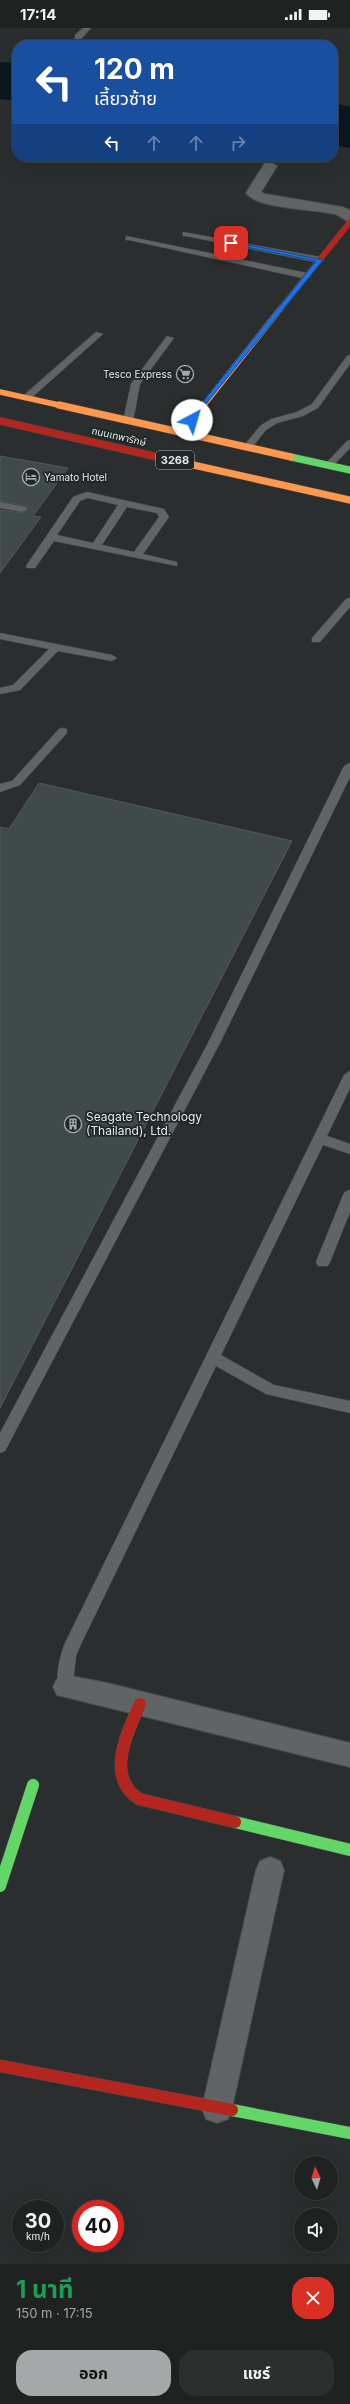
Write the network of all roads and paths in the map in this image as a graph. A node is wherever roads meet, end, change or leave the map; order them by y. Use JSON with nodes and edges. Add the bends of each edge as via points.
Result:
{"nodes":[{"id":1,"x":87,"y":28,"type":"edge"},
{"id":2,"x":78,"y":37,"type":"dead end"},
{"id":3,"x":270,"y":166,"type":"dead end"},
{"id":4,"x":350,"y":218,"type":"edge"},
{"id":5,"x":347,"y":229,"type":"edge"},
{"id":6,"x":186,"y":234,"type":"dead end"},
{"id":7,"x":129,"y":238,"type":"dead end"},
{"id":8,"x":320,"y":260,"type":"junction"},
{"id":9,"x":307,"y":276,"type":"junction"},
{"id":10,"x":99,"y":334,"type":"dead end"},
{"id":11,"x":170,"y":338,"type":"dead end"},
{"id":12,"x":350,"y":358,"type":"edge"},
{"id":13,"x":0,"y":392,"type":"edge"},
{"id":14,"x":26,"y":398,"type":"junction"},
{"id":15,"x":0,"y":421,"type":"edge"},
{"id":16,"x":128,"y":421,"type":"junction"},
{"id":17,"x":181,"y":433,"type":"junction"},
{"id":18,"x":350,"y":443,"type":"edge"},
{"id":19,"x":246,"y":451,"type":"junction"},
{"id":20,"x":329,"y":465,"type":"junction"},
{"id":21,"x":350,"y":470,"type":"edge"},
{"id":22,"x":350,"y":500,"type":"edge"},
{"id":23,"x":125,"y":502,"type":"junction"},
{"id":24,"x":0,"y":504,"type":"edge"},
{"id":25,"x":22,"y":509,"type":"dead end"},
{"id":26,"x":51,"y":536,"type":"junction"},
{"id":27,"x":96,"y":547,"type":"junction"},
{"id":28,"x":137,"y":556,"type":"junction"},
{"id":29,"x":173,"y":564,"type":"dead end"},
{"id":30,"x":31,"y":566,"type":"dead end"},
{"id":31,"x":350,"y":601,"type":"edge"},
{"id":32,"x":0,"y":636,"type":"edge"},
{"id":33,"x":316,"y":640,"type":"dead end"},
{"id":34,"x":56,"y":647,"type":"junction"},
{"id":35,"x":112,"y":658,"type":"dead end"},
{"id":36,"x":0,"y":691,"type":"edge"},
{"id":37,"x":63,"y":730,"type":"dead end"},
{"id":38,"x":350,"y":766,"type":"edge"},
{"id":39,"x":0,"y":788,"type":"edge"},
{"id":40,"x":350,"y":1075,"type":"edge"},
{"id":41,"x":320,"y":1139,"type":"junction"},
{"id":42,"x":350,"y":1149,"type":"edge"},
{"id":43,"x":350,"y":1195,"type":"edge"},
{"id":44,"x":323,"y":1262,"type":"dead end"},
{"id":45,"x":214,"y":1358,"type":"junction"},
{"id":46,"x":350,"y":1407,"type":"edge"},
{"id":47,"x":0,"y":1447,"type":"edge"},
{"id":48,"x":66,"y":1687,"type":"joint"},
{"id":49,"x":140,"y":1704,"type":"junction"},
{"id":50,"x":350,"y":1755,"type":"edge"},
{"id":51,"x":34,"y":1785,"type":"dead end"},
{"id":52,"x":350,"y":1850,"type":"edge"},
{"id":53,"x":270,"y":1870,"type":"dead end"},
{"id":54,"x":0,"y":1886,"type":"edge"},
{"id":55,"x":0,"y":2066,"type":"edge"},
{"id":56,"x":218,"y":2108,"type":"junction"},
{"id":57,"x":350,"y":2133,"type":"edge"}],
"edges":[{"from":1,"to":2,"type":"lane"},
{"from":3,"to":4,"type":"street","via":[[253,193],[261,198],[336,210],[348,214]]},
{"from":5,"to":8,"type":"street"},
{"from":6,"to":8,"type":"lane"},
{"from":7,"to":9,"type":"lane"},
{"from":8,"to":9,"type":"street"},
{"from":9,"to":17,"type":"street"},
{"from":10,"to":14,"type":"lane"},
{"from":11,"to":16,"type":"lane","via":[[136,384]]},
{"from":12,"to":19,"type":"lane","via":[[315,406],[300,414],[274,421],[263,428]]},
{"from":13,"to":14,"type":"street","name":"ถนนเทพารักษ์","number":"3268"},
{"from":14,"to":16,"type":"street","name":"ถนนเทพารักษ์","number":"3268"},
{"from":15,"to":22,"type":"street","name":"ถนนเทพารักษ์","number":"3268","via":[[236,470]]},
{"from":16,"to":17,"type":"street","name":"ถนนเทพารักษ์","number":"3268"},
{"from":17,"to":19,"type":"street","name":"ถนนเทพารักษ์","number":"3268"},
{"from":18,"to":20,"type":"lane"},
{"from":19,"to":20,"type":"street","name":"ถนนเทพารักษ์","number":"3268"},
{"from":20,"to":21,"type":"street","name":"ถนนเทพารักษ์","number":"3268"},
{"from":23,"to":26,"type":"lane","via":[[87,495],[76,498]]},
{"from":23,"to":27,"type":"lane"},
{"from":23,"to":28,"type":"lane","via":[[156,509],[164,514]]},
{"from":24,"to":25,"type":"lane"},
{"from":26,"to":27,"type":"lane"},
{"from":26,"to":30,"type":"lane"},
{"from":27,"to":28,"type":"lane"},
{"from":28,"to":29,"type":"lane"},
{"from":31,"to":33,"type":"lane"},
{"from":32,"to":34,"type":"lane"},
{"from":34,"to":35,"type":"lane"},
{"from":34,"to":36,"type":"lane","via":[[16,688]]},
{"from":37,"to":39,"type":"lane","via":[[16,783]]},
{"from":38,"to":47,"type":"lane","via":[[214,1042]]},
{"from":40,"to":41,"type":"lane"},
{"from":41,"to":42,"type":"lane"},
{"from":41,"to":45,"type":"lane"},
{"from":43,"to":44,"type":"lane"},
{"from":45,"to":46,"type":"lane","via":[[271,1390]]},
{"from":45,"to":48,"type":"lane","via":[[81,1629],[74,1638],[68,1654]]},
{"from":48,"to":49,"type":"street"},
{"from":49,"to":50,"type":"street"},
{"from":49,"to":52,"type":"street","via":[[130,1729],[120,1769],[127,1790],[139,1799]]},
{"from":51,"to":54,"type":"street"},
{"from":53,"to":56,"type":"street"},
{"from":55,"to":56,"type":"street"},
{"from":56,"to":57,"type":"street"}]}
